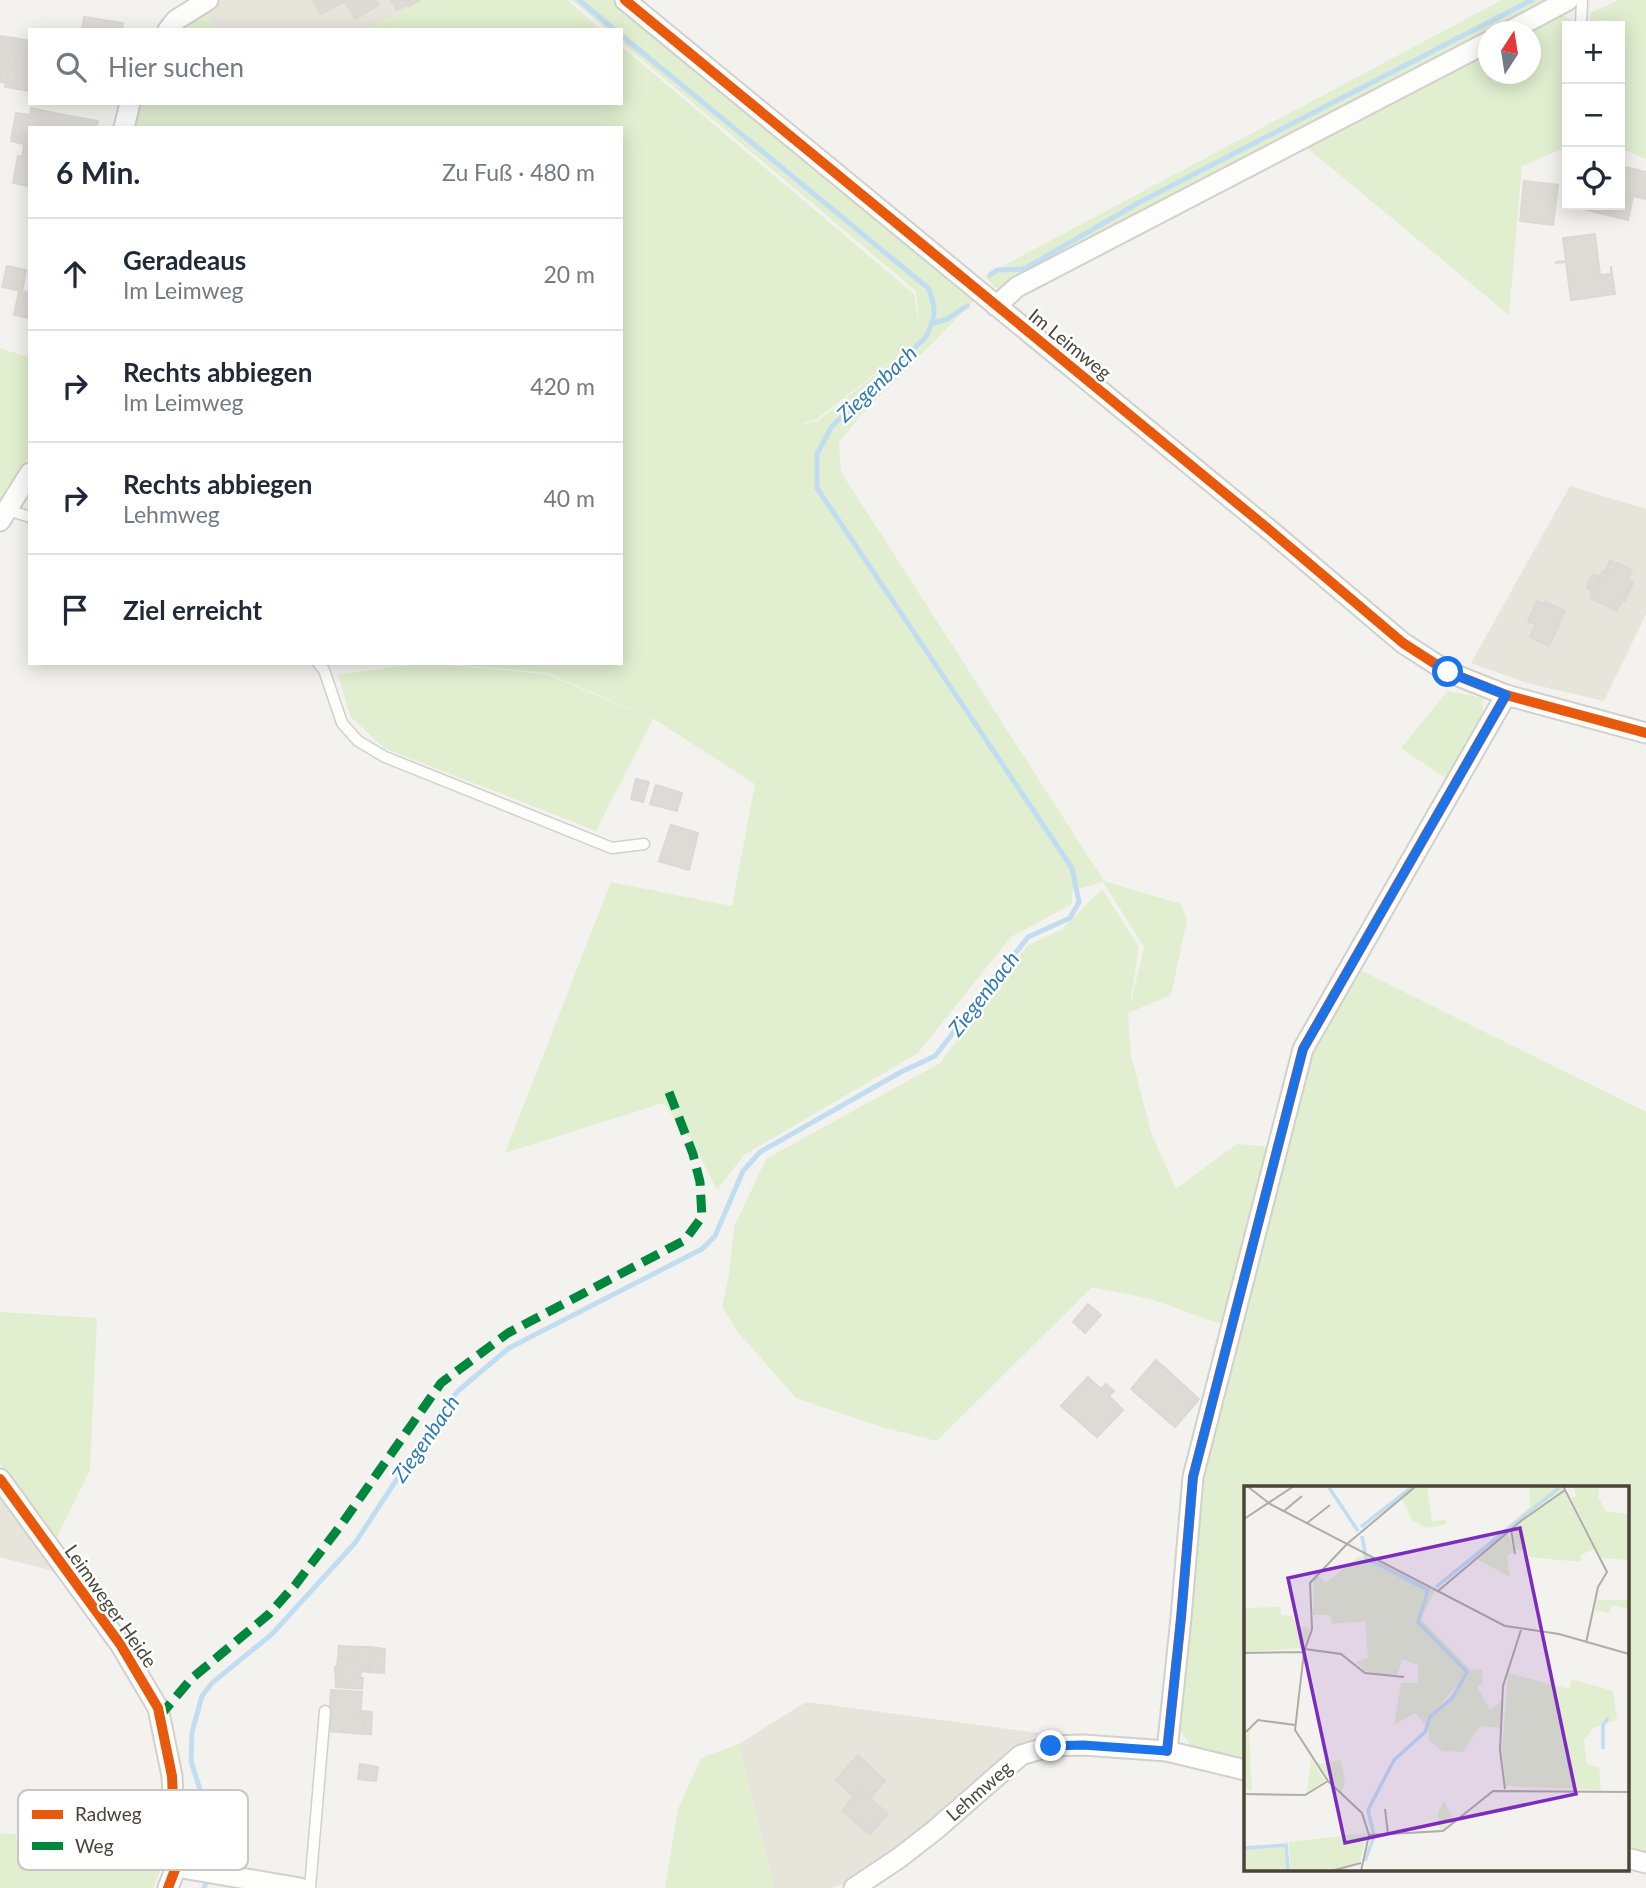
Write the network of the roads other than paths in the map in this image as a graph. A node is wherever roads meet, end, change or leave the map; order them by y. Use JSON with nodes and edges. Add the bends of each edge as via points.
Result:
{"nodes":[{"id":1,"x":208,"y":0,"type":"edge"},
{"id":2,"x":625,"y":0,"type":"edge"},
{"id":3,"x":1569,"y":0,"type":"edge"},
{"id":4,"x":1582,"y":0,"type":"edge"},
{"id":5,"x":1529,"y":21,"type":"edge"},
{"id":6,"x":1581,"y":21,"type":"edge"},
{"id":7,"x":170,"y":28,"type":"edge"},
{"id":8,"x":1478,"y":48,"type":"edge"},
{"id":9,"x":130,"y":105,"type":"edge"},
{"id":10,"x":124,"y":126,"type":"edge"},
{"id":11,"x":996,"y":306,"type":"junction"},
{"id":12,"x":28,"y":476,"type":"edge"},
{"id":13,"x":4,"y":515,"type":"edge"},
{"id":14,"x":28,"y":517,"type":"edge"},
{"id":15,"x":320,"y":665,"type":"edge"},
{"id":16,"x":1506,"y":695,"type":"junction"},
{"id":17,"x":1646,"y":733,"type":"edge"},
{"id":18,"x":644,"y":844,"type":"dead end"},
{"id":19,"x":0,"y":1479,"type":"edge"},
{"id":20,"x":325,"y":1711,"type":"dead end"},
{"id":21,"x":1167,"y":1751,"type":"junction"},
{"id":22,"x":1244,"y":1770,"type":"edge"},
{"id":23,"x":173,"y":1790,"type":"edge"},
{"id":24,"x":1628,"y":1858,"type":"edge"},
{"id":25,"x":1646,"y":1863,"type":"edge"},
{"id":26,"x":175,"y":1870,"type":"edge"},
{"id":27,"x":197,"y":1870,"type":"edge"},
{"id":28,"x":168,"y":1888,"type":"edge"},
{"id":29,"x":300,"y":1888,"type":"edge"},
{"id":30,"x":310,"y":1888,"type":"edge"},
{"id":31,"x":854,"y":1888,"type":"edge"}],
"edges":[{"from":1,"to":7,"type":"street"},
{"from":2,"to":11,"type":"street","name":"Im Leimweg"},
{"from":3,"to":5,"type":"street"},
{"from":4,"to":6,"type":"lane"},
{"from":8,"to":11,"type":"street","name":"Im Leimweg","via":[[1017,287]]},
{"from":9,"to":10,"type":"street"},
{"from":11,"to":16,"type":"street","name":"Im Leimweg","via":[[1403,643],[1448,672]]},
{"from":12,"to":13,"type":"street"},
{"from":13,"to":14,"type":"lane"},
{"from":15,"to":18,"type":"lane","via":[[342,723],[358,741],[385,757],[612,848]]},
{"from":16,"to":17,"type":"street","name":"Im Leimweg"},
{"from":16,"to":21,"type":"street","via":[[1303,1049],[1193,1477]]},
{"from":19,"to":23,"type":"street","name":"Leimweger Heide","via":[[120,1644],[158,1708]]},
{"from":20,"to":30,"type":"lane"},
{"from":21,"to":22,"type":"street","name":"Lehmweg"},
{"from":21,"to":31,"type":"street","name":"Lehmweg","via":[[1083,1745],[1051,1746],[1021,1755],[935,1830]]},
{"from":24,"to":25,"type":"street"},
{"from":26,"to":28,"type":"street","name":"Leimweger Heide"},
{"from":27,"to":29,"type":"street"}]}
